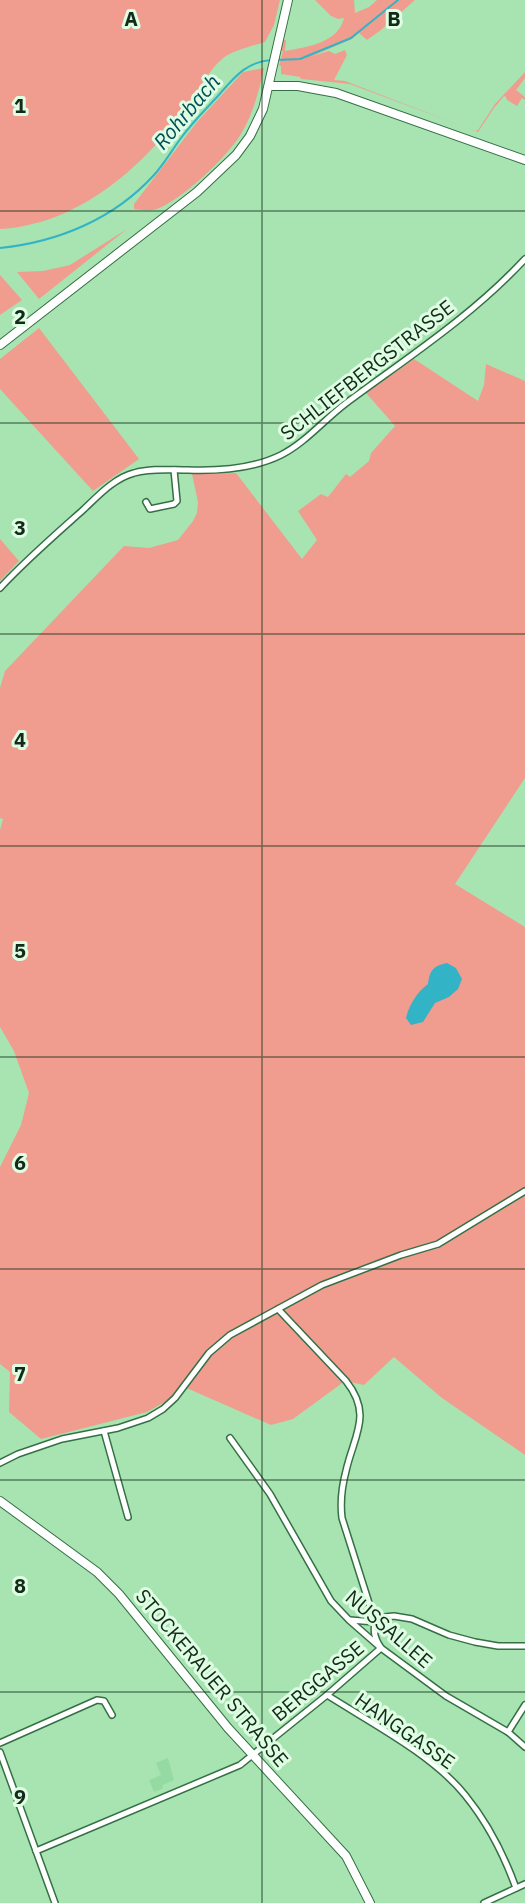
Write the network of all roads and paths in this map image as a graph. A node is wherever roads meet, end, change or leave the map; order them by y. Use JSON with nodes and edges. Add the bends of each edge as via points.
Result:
{"nodes":[{"id":1,"x":288,"y":0,"type":"edge"},
{"id":2,"x":269,"y":86,"type":"junction"},
{"id":3,"x":525,"y":160,"type":"edge"},
{"id":4,"x":525,"y":259,"type":"edge"},
{"id":5,"x":0,"y":345,"type":"edge"},
{"id":6,"x":174,"y":470,"type":"junction"},
{"id":7,"x":146,"y":502,"type":"dead end"},
{"id":8,"x":0,"y":588,"type":"edge"},
{"id":9,"x":525,"y":1191,"type":"edge"},
{"id":10,"x":278,"y":1309,"type":"junction"},
{"id":11,"x":104,"y":1431,"type":"junction"},
{"id":12,"x":230,"y":1438,"type":"dead end"},
{"id":13,"x":0,"y":1463,"type":"edge"},
{"id":14,"x":0,"y":1501,"type":"edge"},
{"id":15,"x":128,"y":1517,"type":"dead end"},
{"id":16,"x":349,"y":1620,"type":"junction"},
{"id":17,"x":375,"y":1622,"type":"junction"},
{"id":18,"x":525,"y":1646,"type":"edge"},
{"id":19,"x":381,"y":1648,"type":"junction"},
{"id":20,"x":327,"y":1695,"type":"junction"},
{"id":21,"x":525,"y":1705,"type":"edge"},
{"id":22,"x":112,"y":1715,"type":"dead end"},
{"id":23,"x":508,"y":1732,"type":"junction"},
{"id":24,"x":0,"y":1743,"type":"edge"},
{"id":25,"x":525,"y":1748,"type":"edge"},
{"id":26,"x":0,"y":1752,"type":"edge"},
{"id":27,"x":253,"y":1754,"type":"junction"},
{"id":28,"x":36,"y":1851,"type":"junction"},
{"id":29,"x":525,"y":1884,"type":"edge"},
{"id":30,"x":516,"y":1888,"type":"junction"},
{"id":31,"x":55,"y":1903,"type":"edge"},
{"id":32,"x":370,"y":1903,"type":"edge"},
{"id":33,"x":484,"y":1903,"type":"edge"}],
"edges":[{"from":1,"to":2,"type":"main road"},
{"from":2,"to":3,"type":"street","via":[[309,87],[344,95]]},
{"from":2,"to":5,"type":"main road","via":[[250,136],[220,172]]},
{"from":4,"to":6,"type":"street","name":"SCHLIEFBERGSTRASSE","via":[[493,291],[296,446],[254,464]]},
{"from":6,"to":7,"type":"street","via":[[177,501],[150,509]]},
{"from":6,"to":8,"type":"street","name":"SCHLIEFBERGSTRASSE","via":[[140,471],[123,478]]},
{"from":9,"to":10,"type":"street","via":[[438,1244],[322,1285]]},
{"from":10,"to":11,"type":"street","via":[[220,1343],[163,1409],[148,1418]]},
{"from":10,"to":17,"type":"street","via":[[346,1381],[358,1401],[360,1424],[340,1505]]},
{"from":11,"to":13,"type":"street","via":[[62,1439]]},
{"from":11,"to":15,"type":"street"},
{"from":12,"to":16,"type":"street","name":"NUSSALLEE","via":[[270,1494],[332,1600]]},
{"from":14,"to":27,"type":"street","name":"STOCKERAUER STRASSE","via":[[104,1579]]},
{"from":16,"to":17,"type":"street","name":"BERGGASSE"},
{"from":16,"to":19,"type":"street","name":"NUSSALLEE"},
{"from":17,"to":18,"type":"street","name":"BERGGASSE","via":[[394,1616],[475,1642]]},
{"from":17,"to":19,"type":"street","name":"BERGGASSE","via":[[376,1640]]},
{"from":19,"to":20,"type":"street","name":"BERGGASSE"},
{"from":19,"to":23,"type":"street","name":"NUSSALLEE","via":[[446,1696]]},
{"from":20,"to":27,"type":"street","name":"BERGGASSE"},
{"from":20,"to":30,"type":"street","name":"HANGGASSE","via":[[408,1746],[465,1794],[492,1835]]},
{"from":21,"to":23,"type":"street"},
{"from":22,"to":24,"type":"street","via":[[104,1701],[97,1700]]},
{"from":23,"to":25,"type":"street","name":"NUSSALLEE"},
{"from":26,"to":28,"type":"street"},
{"from":27,"to":28,"type":"street","name":"BERGGASSE","via":[[240,1765]]},
{"from":27,"to":32,"type":"street","name":"STOCKERAUER STRASSE","via":[[346,1856]]},
{"from":28,"to":31,"type":"street"},
{"from":29,"to":30,"type":"street"},
{"from":30,"to":33,"type":"street"}]}
